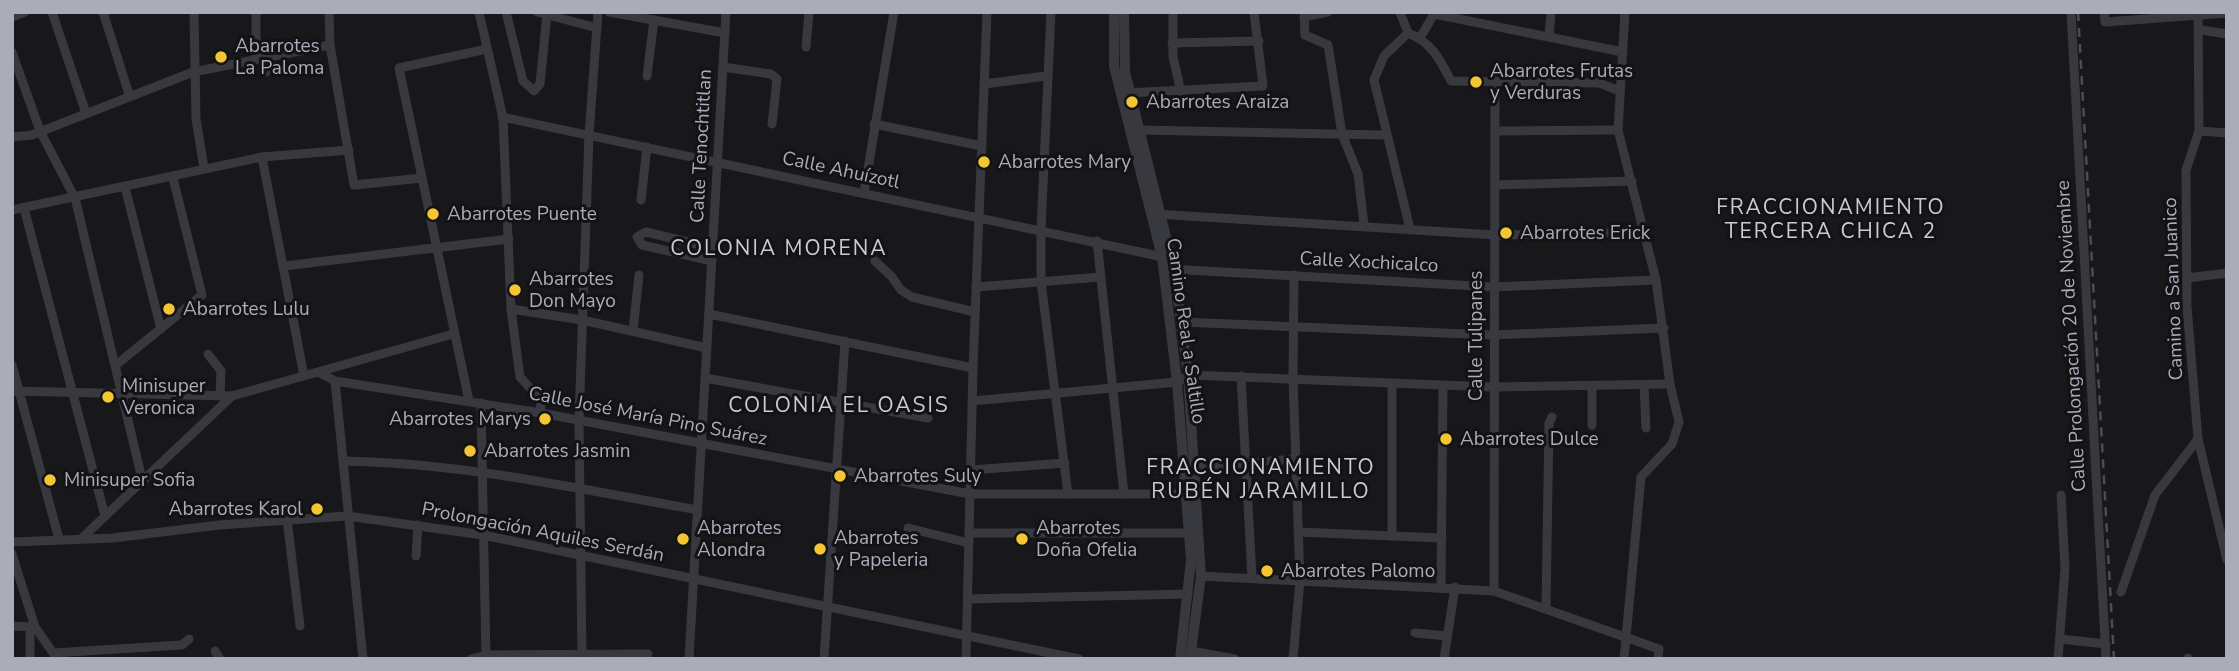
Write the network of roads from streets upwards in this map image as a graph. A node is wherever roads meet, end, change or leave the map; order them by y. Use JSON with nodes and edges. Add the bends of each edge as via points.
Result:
{"nodes":[{"id":1,"x":25,"y":12,"type":"edge"},
{"id":2,"x":52,"y":12,"type":"edge"},
{"id":3,"x":103,"y":12,"type":"edge"},
{"id":4,"x":194,"y":12,"type":"edge"},
{"id":5,"x":256,"y":12,"type":"edge"},
{"id":6,"x":329,"y":12,"type":"edge"},
{"id":7,"x":479,"y":12,"type":"edge"},
{"id":8,"x":506,"y":12,"type":"edge"},
{"id":9,"x":598,"y":12,"type":"edge"},
{"id":10,"x":609,"y":12,"type":"edge"},
{"id":11,"x":726,"y":12,"type":"edge"},
{"id":12,"x":809,"y":12,"type":"edge"},
{"id":13,"x":894,"y":12,"type":"edge"},
{"id":14,"x":987,"y":12,"type":"edge"},
{"id":15,"x":1051,"y":12,"type":"edge"},
{"id":16,"x":1114,"y":12,"type":"edge"},
{"id":17,"x":1124,"y":12,"type":"edge"},
{"id":18,"x":1173,"y":12,"type":"edge"},
{"id":19,"x":1254,"y":12,"type":"edge"},
{"id":20,"x":1328,"y":12,"type":"edge"},
{"id":21,"x":1400,"y":12,"type":"edge"},
{"id":22,"x":1551,"y":12,"type":"edge"},
{"id":23,"x":1625,"y":12,"type":"edge"},
{"id":24,"x":2071,"y":12,"type":"edge"},
{"id":25,"x":542,"y":13,"type":"edge"},
{"id":26,"x":1434,"y":13,"type":"edge"},
{"id":27,"x":2227,"y":13,"type":"edge"},
{"id":28,"x":2198,"y":14,"type":"edge"},
{"id":29,"x":1304,"y":15,"type":"edge"},
{"id":30,"x":2154,"y":15,"type":"edge"},
{"id":31,"x":12,"y":17,"type":"edge"},
{"id":32,"x":1477,"y":17,"type":"edge"},
{"id":33,"x":2105,"y":17,"type":"edge"},
{"id":34,"x":654,"y":20,"type":"junction"},
{"id":35,"x":597,"y":27,"type":"junction"},
{"id":36,"x":2201,"y":30,"type":"junction"},
{"id":37,"x":725,"y":33,"type":"junction"},
{"id":38,"x":1408,"y":33,"type":"junction"},
{"id":39,"x":2227,"y":34,"type":"edge"},
{"id":40,"x":1549,"y":37,"type":"junction"},
{"id":41,"x":1420,"y":38,"type":"junction"},
{"id":42,"x":1259,"y":41,"type":"junction"},
{"id":43,"x":1172,"y":43,"type":"junction"},
{"id":44,"x":330,"y":45,"type":"junction"},
{"id":45,"x":806,"y":47,"type":"dead end"},
{"id":46,"x":487,"y":49,"type":"junction"},
{"id":47,"x":12,"y":52,"type":"edge"},
{"id":48,"x":1623,"y":52,"type":"junction"},
{"id":49,"x":260,"y":57,"type":"junction"},
{"id":50,"x":723,"y":66,"type":"junction"},
{"id":51,"x":193,"y":72,"type":"junction"},
{"id":52,"x":266,"y":72,"type":"dead end"},
{"id":53,"x":647,"y":76,"type":"dead end"},
{"id":54,"x":1046,"y":76,"type":"junction"},
{"id":55,"x":1495,"y":81,"type":"junction"},
{"id":56,"x":984,"y":84,"type":"junction"},
{"id":57,"x":1620,"y":91,"type":"junction"},
{"id":58,"x":1181,"y":92,"type":"junction"},
{"id":59,"x":1125,"y":93,"type":"junction"},
{"id":60,"x":129,"y":94,"type":"junction"},
{"id":61,"x":86,"y":113,"type":"junction"},
{"id":62,"x":502,"y":117,"type":"junction"},
{"id":63,"x":772,"y":124,"type":"dead end"},
{"id":64,"x":874,"y":124,"type":"junction"},
{"id":65,"x":1140,"y":130,"type":"junction"},
{"id":66,"x":1618,"y":130,"type":"junction"},
{"id":67,"x":40,"y":131,"type":"junction"},
{"id":68,"x":1495,"y":131,"type":"junction"},
{"id":69,"x":2199,"y":131,"type":"junction"},
{"id":70,"x":2227,"y":133,"type":"edge"},
{"id":71,"x":1342,"y":134,"type":"junction"},
{"id":72,"x":589,"y":135,"type":"junction"},
{"id":73,"x":1385,"y":135,"type":"junction"},
{"id":74,"x":12,"y":138,"type":"edge"},
{"id":75,"x":982,"y":146,"type":"junction"},
{"id":76,"x":647,"y":147,"type":"junction"},
{"id":77,"x":349,"y":150,"type":"junction"},
{"id":78,"x":262,"y":157,"type":"junction"},
{"id":79,"x":718,"y":162,"type":"junction"},
{"id":80,"x":204,"y":168,"type":"junction"},
{"id":81,"x":173,"y":178,"type":"junction"},
{"id":82,"x":422,"y":178,"type":"junction"},
{"id":83,"x":1632,"y":181,"type":"junction"},
{"id":84,"x":1495,"y":185,"type":"junction"},
{"id":85,"x":125,"y":187,"type":"junction"},
{"id":86,"x":864,"y":193,"type":"junction"},
{"id":87,"x":75,"y":198,"type":"junction"},
{"id":88,"x":641,"y":200,"type":"dead end"},
{"id":89,"x":24,"y":208,"type":"junction"},
{"id":90,"x":12,"y":210,"type":"edge"},
{"id":91,"x":1156,"y":214,"type":"junction"},
{"id":92,"x":979,"y":217,"type":"junction"},
{"id":93,"x":1364,"y":225,"type":"junction"},
{"id":94,"x":1041,"y":229,"type":"junction"},
{"id":95,"x":1410,"y":229,"type":"junction"},
{"id":96,"x":1646,"y":232,"type":"junction"},
{"id":97,"x":1496,"y":235,"type":"junction"},
{"id":98,"x":509,"y":239,"type":"junction"},
{"id":99,"x":1097,"y":241,"type":"junction"},
{"id":100,"x":713,"y":248,"type":"junction"},
{"id":101,"x":436,"y":250,"type":"junction"},
{"id":102,"x":712,"y":261,"type":"junction"},
{"id":103,"x":875,"y":261,"type":"dead end"},
{"id":104,"x":1168,"y":263,"type":"junction"},
{"id":105,"x":284,"y":266,"type":"junction"},
{"id":106,"x":2227,"y":273,"type":"edge"},
{"id":107,"x":639,"y":275,"type":"dead end"},
{"id":108,"x":1294,"y":275,"type":"junction"},
{"id":109,"x":1101,"y":277,"type":"junction"},
{"id":110,"x":2186,"y":278,"type":"junction"},
{"id":111,"x":1656,"y":281,"type":"junction"},
{"id":112,"x":1041,"y":282,"type":"junction"},
{"id":113,"x":1493,"y":286,"type":"junction"},
{"id":114,"x":976,"y":287,"type":"junction"},
{"id":115,"x":511,"y":309,"type":"junction"},
{"id":116,"x":975,"y":312,"type":"junction"},
{"id":117,"x":709,"y":314,"type":"junction"},
{"id":118,"x":582,"y":320,"type":"junction"},
{"id":119,"x":1181,"y":322,"type":"junction"},
{"id":120,"x":1293,"y":325,"type":"junction"},
{"id":121,"x":1664,"y":328,"type":"junction"},
{"id":122,"x":161,"y":329,"type":"junction"},
{"id":123,"x":633,"y":331,"type":"junction"},
{"id":124,"x":453,"y":334,"type":"junction"},
{"id":125,"x":1492,"y":335,"type":"junction"},
{"id":126,"x":845,"y":341,"type":"junction"},
{"id":127,"x":707,"y":348,"type":"junction"},
{"id":128,"x":208,"y":354,"type":"dead end"},
{"id":129,"x":12,"y":365,"type":"edge"},
{"id":130,"x":116,"y":365,"type":"junction"},
{"id":131,"x":973,"y":368,"type":"junction"},
{"id":132,"x":320,"y":373,"type":"junction"},
{"id":133,"x":1188,"y":375,"type":"junction"},
{"id":134,"x":304,"y":376,"type":"junction"},
{"id":135,"x":1241,"y":376,"type":"junction"},
{"id":136,"x":705,"y":378,"type":"junction"},
{"id":137,"x":1293,"y":378,"type":"junction"},
{"id":138,"x":335,"y":381,"type":"junction"},
{"id":139,"x":1177,"y":382,"type":"junction"},
{"id":140,"x":1392,"y":383,"type":"junction"},
{"id":141,"x":1670,"y":384,"type":"junction"},
{"id":142,"x":1443,"y":385,"type":"junction"},
{"id":143,"x":1644,"y":386,"type":"junction"},
{"id":144,"x":1493,"y":387,"type":"junction"},
{"id":145,"x":1592,"y":387,"type":"junction"},
{"id":146,"x":1113,"y":388,"type":"junction"},
{"id":147,"x":16,"y":391,"type":"edge"},
{"id":148,"x":72,"y":393,"type":"junction"},
{"id":149,"x":1056,"y":393,"type":"junction"},
{"id":150,"x":123,"y":395,"type":"junction"},
{"id":151,"x":220,"y":396,"type":"junction"},
{"id":152,"x":232,"y":396,"type":"junction"},
{"id":153,"x":469,"y":401,"type":"junction"},
{"id":154,"x":972,"y":401,"type":"junction"},
{"id":155,"x":481,"y":402,"type":"junction"},
{"id":156,"x":842,"y":403,"type":"junction"},
{"id":157,"x":541,"y":413,"type":"junction"},
{"id":158,"x":1552,"y":417,"type":"dead end"},
{"id":159,"x":928,"y":418,"type":"dead end"},
{"id":160,"x":579,"y":420,"type":"junction"},
{"id":161,"x":1592,"y":425,"type":"dead end"},
{"id":162,"x":1646,"y":428,"type":"dead end"},
{"id":163,"x":2198,"y":439,"type":"junction"},
{"id":164,"x":702,"y":442,"type":"junction"},
{"id":165,"x":1296,"y":459,"type":"junction"},
{"id":166,"x":343,"y":461,"type":"junction"},
{"id":167,"x":1065,"y":463,"type":"junction"},
{"id":168,"x":1247,"y":463,"type":"junction"},
{"id":169,"x":1196,"y":467,"type":"junction"},
{"id":170,"x":483,"y":470,"type":"junction"},
{"id":171,"x":838,"y":470,"type":"junction"},
{"id":172,"x":971,"y":470,"type":"junction"},
{"id":173,"x":142,"y":479,"type":"junction"},
{"id":174,"x":579,"y":489,"type":"junction"},
{"id":175,"x":970,"y":494,"type":"junction"},
{"id":176,"x":1068,"y":494,"type":"junction"},
{"id":177,"x":1124,"y":494,"type":"junction"},
{"id":178,"x":1188,"y":494,"type":"junction"},
{"id":179,"x":2061,"y":495,"type":"dead end"},
{"id":180,"x":698,"y":510,"type":"junction"},
{"id":181,"x":105,"y":516,"type":"junction"},
{"id":182,"x":347,"y":516,"type":"junction"},
{"id":183,"x":287,"y":519,"type":"junction"},
{"id":184,"x":418,"y":525,"type":"junction"},
{"id":185,"x":908,"y":528,"type":"dead end"},
{"id":186,"x":1298,"y":532,"type":"junction"},
{"id":187,"x":1195,"y":533,"type":"junction"},
{"id":188,"x":483,"y":536,"type":"junction"},
{"id":189,"x":1392,"y":536,"type":"junction"},
{"id":190,"x":59,"y":538,"type":"junction"},
{"id":191,"x":82,"y":538,"type":"junction"},
{"id":192,"x":969,"y":538,"type":"junction"},
{"id":193,"x":1442,"y":538,"type":"junction"},
{"id":194,"x":12,"y":542,"type":"edge"},
{"id":195,"x":12,"y":554,"type":"edge"},
{"id":196,"x":580,"y":554,"type":"junction"},
{"id":197,"x":416,"y":556,"type":"dead end"},
{"id":198,"x":2227,"y":560,"type":"edge"},
{"id":199,"x":1200,"y":576,"type":"junction"},
{"id":200,"x":1252,"y":578,"type":"junction"},
{"id":201,"x":694,"y":579,"type":"junction"},
{"id":202,"x":1300,"y":580,"type":"junction"},
{"id":203,"x":1441,"y":586,"type":"junction"},
{"id":204,"x":1455,"y":587,"type":"junction"},
{"id":205,"x":1494,"y":590,"type":"junction"},
{"id":206,"x":2120,"y":592,"type":"dead end"},
{"id":207,"x":1188,"y":594,"type":"junction"},
{"id":208,"x":968,"y":598,"type":"junction"},
{"id":209,"x":828,"y":606,"type":"junction"},
{"id":210,"x":1546,"y":608,"type":"junction"},
{"id":211,"x":12,"y":626,"type":"edge"},
{"id":212,"x":300,"y":626,"type":"dead end"},
{"id":213,"x":32,"y":627,"type":"junction"},
{"id":214,"x":1415,"y":633,"type":"dead end"},
{"id":215,"x":967,"y":636,"type":"junction"},
{"id":216,"x":1447,"y":636,"type":"junction"},
{"id":217,"x":1627,"y":638,"type":"junction"},
{"id":218,"x":189,"y":639,"type":"dead end"},
{"id":219,"x":2060,"y":639,"type":"junction"},
{"id":220,"x":2106,"y":644,"type":"junction"},
{"id":221,"x":648,"y":654,"type":"dead end"},
{"id":222,"x":1659,"y":654,"type":"edge"},
{"id":223,"x":582,"y":655,"type":"edge"},
{"id":224,"x":1191,"y":655,"type":"edge"},
{"id":225,"x":55,"y":656,"type":"edge"},
{"id":226,"x":533,"y":656,"type":"edge"},
{"id":227,"x":486,"y":657,"type":"edge"},
{"id":228,"x":633,"y":657,"type":"edge"},
{"id":229,"x":30,"y":659,"type":"edge"},
{"id":230,"x":363,"y":659,"type":"edge"},
{"id":231,"x":471,"y":659,"type":"edge"},
{"id":232,"x":689,"y":659,"type":"edge"},
{"id":233,"x":824,"y":659,"type":"edge"},
{"id":234,"x":966,"y":659,"type":"edge"},
{"id":235,"x":1079,"y":659,"type":"edge"},
{"id":236,"x":1180,"y":659,"type":"edge"},
{"id":237,"x":1235,"y":659,"type":"edge"},
{"id":238,"x":1293,"y":659,"type":"edge"},
{"id":239,"x":1444,"y":659,"type":"edge"},
{"id":240,"x":1623,"y":659,"type":"edge"},
{"id":241,"x":2058,"y":659,"type":"edge"},
{"id":242,"x":2106,"y":659,"type":"edge"}],
"edges":[{"from":1,"to":31,"type":"street"},
{"from":2,"to":61,"type":"street"},
{"from":3,"to":60,"type":"street"},
{"from":4,"to":51,"type":"street"},
{"from":5,"to":49,"type":"street"},
{"from":6,"to":44,"type":"street"},
{"from":7,"to":46,"type":"street"},
{"from":8,"to":25,"type":"street","via":[[523,81],[534,91],[540,84]]},
{"from":9,"to":35,"type":"street"},
{"from":10,"to":34,"type":"street"},
{"from":11,"to":37,"type":"street","name":"Calle Tenochtitlan"},
{"from":12,"to":45,"type":"street"},
{"from":13,"to":64,"type":"street"},
{"from":14,"to":56,"type":"street"},
{"from":15,"to":54,"type":"street"},
{"from":16,"to":59,"type":"street","name":"Camino Real a Saltillo","via":[[1114,66]]},
{"from":17,"to":59,"type":"street","name":"Camino Real a Saltillo"},
{"from":18,"to":43,"type":"street"},
{"from":19,"to":42,"type":"street"},
{"from":20,"to":29,"type":"street"},
{"from":21,"to":38,"type":"street"},
{"from":22,"to":40,"type":"street"},
{"from":23,"to":48,"type":"street"},
{"from":24,"to":220,"type":"street","name":"Calle Prolongación 20 de Noviembre"},
{"from":25,"to":35,"type":"street"},
{"from":26,"to":32,"type":"street"},
{"from":26,"to":41,"type":"street"},
{"from":27,"to":28,"type":"street"},
{"from":28,"to":30,"type":"street"},
{"from":28,"to":36,"type":"street","name":"Camino a San Juanico"},
{"from":29,"to":71,"type":"street","via":[[1306,35],[1328,45]]},
{"from":30,"to":33,"type":"street"},
{"from":32,"to":40,"type":"street"},
{"from":34,"to":37,"type":"street"},
{"from":34,"to":53,"type":"street"},
{"from":35,"to":72,"type":"street"},
{"from":36,"to":39,"type":"street"},
{"from":36,"to":69,"type":"street","name":"Camino a San Juanico"},
{"from":37,"to":50,"type":"street","name":"Calle Tenochtitlan"},
{"from":38,"to":41,"type":"street"},
{"from":38,"to":73,"type":"street","via":[[1384,56],[1375,74]]},
{"from":40,"to":48,"type":"street"},
{"from":41,"to":55,"type":"street","via":[[1436,52],[1451,81]]},
{"from":42,"to":43,"type":"street"},
{"from":42,"to":58,"type":"street","via":[[1263,86]]},
{"from":43,"to":58,"type":"street"},
{"from":44,"to":49,"type":"street"},
{"from":44,"to":77,"type":"street"},
{"from":46,"to":62,"type":"street"},
{"from":46,"to":82,"type":"street","via":[[399,68]]},
{"from":47,"to":67,"type":"street"},
{"from":48,"to":57,"type":"street"},
{"from":49,"to":51,"type":"street"},
{"from":49,"to":52,"type":"street"},
{"from":50,"to":63,"type":"street","via":[[777,79]]},
{"from":50,"to":79,"type":"street","name":"Calle Tenochtitlan"},
{"from":51,"to":60,"type":"street"},
{"from":51,"to":80,"type":"street"},
{"from":54,"to":56,"type":"street"},
{"from":54,"to":94,"type":"street"},
{"from":55,"to":57,"type":"street","via":[[1599,83]]},
{"from":55,"to":68,"type":"street","name":"Calle Tulipanes"},
{"from":56,"to":75,"type":"street"},
{"from":57,"to":66,"type":"street"},
{"from":58,"to":59,"type":"street"},
{"from":59,"to":65,"type":"street","name":"Camino Real a Saltillo"},
{"from":59,"to":91,"type":"street","name":"Camino Real a Saltillo"},
{"from":60,"to":61,"type":"street"},
{"from":61,"to":67,"type":"street"},
{"from":62,"to":72,"type":"street","name":"Calle Ahuízotl"},
{"from":62,"to":98,"type":"street"},
{"from":64,"to":75,"type":"street"},
{"from":64,"to":86,"type":"street"},
{"from":65,"to":71,"type":"street"},
{"from":65,"to":91,"type":"street","name":"Camino Real a Saltillo"},
{"from":66,"to":68,"type":"street"},
{"from":66,"to":83,"type":"street"},
{"from":67,"to":74,"type":"street"},
{"from":67,"to":87,"type":"street"},
{"from":68,"to":84,"type":"street","name":"Calle Tulipanes"},
{"from":69,"to":70,"type":"street"},
{"from":69,"to":110,"type":"street","name":"Camino a San Juanico","via":[[2186,170]]},
{"from":71,"to":73,"type":"street"},
{"from":71,"to":93,"type":"street","via":[[1358,174]]},
{"from":72,"to":76,"type":"street","name":"Calle Ahuízotl"},
{"from":72,"to":118,"type":"street"},
{"from":73,"to":95,"type":"street"},
{"from":75,"to":92,"type":"street"},
{"from":76,"to":79,"type":"street","name":"Calle Ahuízotl"},
{"from":76,"to":88,"type":"street"},
{"from":77,"to":78,"type":"street"},
{"from":77,"to":82,"type":"street","via":[[354,185]]},
{"from":78,"to":80,"type":"street"},
{"from":78,"to":105,"type":"street"},
{"from":79,"to":86,"type":"street","name":"Calle Ahuízotl"},
{"from":79,"to":100,"type":"street","name":"Calle Tenochtitlan"},
{"from":80,"to":81,"type":"street"},
{"from":81,"to":85,"type":"street"},
{"from":81,"to":122,"type":"street","via":[[202,295]]},
{"from":82,"to":101,"type":"street"},
{"from":83,"to":84,"type":"street"},
{"from":83,"to":96,"type":"street"},
{"from":84,"to":97,"type":"street","name":"Calle Tulipanes"},
{"from":85,"to":87,"type":"street"},
{"from":85,"to":122,"type":"street"},
{"from":86,"to":92,"type":"street","name":"Calle Ahuízotl"},
{"from":87,"to":89,"type":"street"},
{"from":87,"to":130,"type":"street"},
{"from":89,"to":90,"type":"street"},
{"from":89,"to":148,"type":"street"},
{"from":91,"to":93,"type":"street"},
{"from":91,"to":104,"type":"street","name":"Camino Real a Saltillo"},
{"from":92,"to":94,"type":"street","name":"Calle Ahuízotl"},
{"from":92,"to":114,"type":"street"},
{"from":93,"to":95,"type":"street"},
{"from":94,"to":99,"type":"street","name":"Calle Ahuízotl"},
{"from":94,"to":112,"type":"street"},
{"from":95,"to":97,"type":"street"},
{"from":96,"to":97,"type":"street"},
{"from":96,"to":111,"type":"street"},
{"from":97,"to":113,"type":"street","name":"Calle Tulipanes"},
{"from":98,"to":101,"type":"street"},
{"from":98,"to":115,"type":"street"},
{"from":99,"to":104,"type":"street","name":"Calle Ahuízotl"},
{"from":99,"to":109,"type":"street"},
{"from":100,"to":102,"type":"street","name":"Calle Tenochtitlan"},
{"from":100,"to":102,"type":"street","via":[[646,232],[637,239],[642,245]]},
{"from":101,"to":105,"type":"street"},
{"from":101,"to":124,"type":"street"},
{"from":102,"to":117,"type":"street","name":"Calle Tenochtitlan"},
{"from":103,"to":116,"type":"street","via":[[912,297]]},
{"from":104,"to":108,"type":"street","name":"Calle Xochicalco"},
{"from":104,"to":119,"type":"street","name":"Camino Real a Saltillo"},
{"from":104,"to":139,"type":"street","name":"Camino Real a Saltillo"},
{"from":105,"to":134,"type":"street"},
{"from":106,"to":110,"type":"street"},
{"from":107,"to":123,"type":"street"},
{"from":108,"to":113,"type":"street","name":"Calle Xochicalco"},
{"from":108,"to":120,"type":"street"},
{"from":109,"to":112,"type":"street"},
{"from":109,"to":146,"type":"street"},
{"from":110,"to":163,"type":"street","name":"Camino a San Juanico"},
{"from":111,"to":113,"type":"street","name":"Calle Xochicalco"},
{"from":111,"to":121,"type":"street"},
{"from":112,"to":114,"type":"street"},
{"from":112,"to":149,"type":"street"},
{"from":113,"to":125,"type":"street","name":"Calle Tulipanes"},
{"from":114,"to":116,"type":"street"},
{"from":115,"to":118,"type":"street"},
{"from":115,"to":157,"type":"street","via":[[520,377],[540,399]]},
{"from":116,"to":131,"type":"street"},
{"from":117,"to":126,"type":"street"},
{"from":117,"to":127,"type":"street","name":"Calle Tenochtitlan"},
{"from":118,"to":123,"type":"street"},
{"from":118,"to":160,"type":"street"},
{"from":119,"to":120,"type":"street"},
{"from":119,"to":133,"type":"street","name":"Camino Real a Saltillo"},
{"from":120,"to":125,"type":"street"},
{"from":120,"to":137,"type":"street"},
{"from":121,"to":125,"type":"street"},
{"from":121,"to":141,"type":"street"},
{"from":122,"to":130,"type":"street"},
{"from":123,"to":127,"type":"street"},
{"from":124,"to":132,"type":"street"},
{"from":124,"to":153,"type":"street"},
{"from":125,"to":144,"type":"street","name":"Calle Tulipanes"},
{"from":126,"to":131,"type":"street"},
{"from":126,"to":156,"type":"street"},
{"from":127,"to":136,"type":"street","name":"Calle Tenochtitlan"},
{"from":128,"to":151,"type":"street","via":[[221,371]]},
{"from":129,"to":147,"type":"street"},
{"from":130,"to":150,"type":"street"},
{"from":131,"to":154,"type":"street"},
{"from":132,"to":134,"type":"street"},
{"from":132,"to":138,"type":"street","name":"Calle José María Pino Suárez"},
{"from":133,"to":135,"type":"street"},
{"from":133,"to":139,"type":"street"},
{"from":133,"to":169,"type":"street","name":"Camino Real a Saltillo"},
{"from":134,"to":152,"type":"street"},
{"from":135,"to":137,"type":"street"},
{"from":135,"to":168,"type":"street"},
{"from":136,"to":156,"type":"street"},
{"from":136,"to":164,"type":"street","name":"Calle Tenochtitlan"},
{"from":137,"to":140,"type":"street"},
{"from":137,"to":165,"type":"street"},
{"from":138,"to":153,"type":"street","name":"Calle José María Pino Suárez"},
{"from":138,"to":166,"type":"street"},
{"from":139,"to":146,"type":"street"},
{"from":139,"to":178,"type":"street","name":"Camino Real a Saltillo"},
{"from":140,"to":142,"type":"street"},
{"from":140,"to":189,"type":"street"},
{"from":141,"to":143,"type":"street"},
{"from":141,"to":217,"type":"street","via":[[1679,422],[1672,444],[1641,477]]},
{"from":142,"to":144,"type":"street"},
{"from":142,"to":193,"type":"street"},
{"from":143,"to":145,"type":"street"},
{"from":143,"to":162,"type":"street"},
{"from":144,"to":145,"type":"street"},
{"from":144,"to":205,"type":"street","name":"Calle Tulipanes"},
{"from":145,"to":161,"type":"street"},
{"from":146,"to":149,"type":"street"},
{"from":146,"to":177,"type":"street"},
{"from":147,"to":148,"type":"street"},
{"from":147,"to":190,"type":"street"},
{"from":148,"to":150,"type":"street"},
{"from":148,"to":181,"type":"street"},
{"from":149,"to":154,"type":"street"},
{"from":149,"to":167,"type":"street"},
{"from":150,"to":151,"type":"street"},
{"from":150,"to":173,"type":"street"},
{"from":151,"to":152,"type":"street"},
{"from":152,"to":173,"type":"street"},
{"from":153,"to":155,"type":"street","name":"Calle José María Pino Suárez"},
{"from":154,"to":172,"type":"street"},
{"from":155,"to":157,"type":"street","name":"Calle José María Pino Suárez"},
{"from":155,"to":170,"type":"street"},
{"from":156,"to":159,"type":"street"},
{"from":156,"to":171,"type":"street"},
{"from":157,"to":160,"type":"street","name":"Calle José María Pino Suárez"},
{"from":158,"to":210,"type":"street"},
{"from":160,"to":164,"type":"street","name":"Calle José María Pino Suárez"},
{"from":160,"to":174,"type":"street"},
{"from":163,"to":198,"type":"street","name":"Camino a San Juanico"},
{"from":163,"to":206,"type":"street","via":[[2160,485]]},
{"from":164,"to":171,"type":"street","name":"Calle José María Pino Suárez"},
{"from":164,"to":180,"type":"street","name":"Calle Tenochtitlan"},
{"from":165,"to":168,"type":"street"},
{"from":165,"to":186,"type":"street"},
{"from":166,"to":170,"type":"street"},
{"from":166,"to":182,"type":"street"},
{"from":167,"to":172,"type":"street"},
{"from":167,"to":176,"type":"street"},
{"from":168,"to":169,"type":"street"},
{"from":168,"to":200,"type":"street"},
{"from":169,"to":187,"type":"street","name":"Camino Real a Saltillo"},
{"from":170,"to":174,"type":"street"},
{"from":170,"to":188,"type":"street"},
{"from":171,"to":175,"type":"street","name":"Calle José María Pino Suárez"},
{"from":171,"to":209,"type":"street"},
{"from":172,"to":175,"type":"street"},
{"from":173,"to":181,"type":"street"},
{"from":174,"to":180,"type":"street"},
{"from":174,"to":196,"type":"street"},
{"from":175,"to":176,"type":"street","name":"Calle José María Pino Suárez"},
{"from":175,"to":192,"type":"street"},
{"from":176,"to":177,"type":"street","name":"Calle José María Pino Suárez"},
{"from":177,"to":178,"type":"street","name":"Calle José María Pino Suárez"},
{"from":178,"to":187,"type":"street","name":"Camino Real a Saltillo"},
{"from":179,"to":219,"type":"street","via":[[2065,568]]},
{"from":180,"to":201,"type":"street","name":"Calle Tenochtitlan"},
{"from":181,"to":191,"type":"street"},
{"from":182,"to":183,"type":"street","name":"Prolongación Aquiles Serdán"},
{"from":182,"to":184,"type":"street","name":"Prolongación Aquiles Serdán"},
{"from":182,"to":230,"type":"street"},
{"from":183,"to":191,"type":"street","name":"Prolongación Aquiles Serdán"},
{"from":183,"to":212,"type":"street"},
{"from":184,"to":188,"type":"street","name":"Prolongación Aquiles Serdán"},
{"from":184,"to":197,"type":"street"},
{"from":185,"to":192,"type":"street"},
{"from":186,"to":189,"type":"street"},
{"from":186,"to":202,"type":"street"},
{"from":187,"to":192,"type":"street"},
{"from":187,"to":199,"type":"street","name":"Camino Real a Saltillo"},
{"from":187,"to":207,"type":"street","name":"Camino Real a Saltillo"},
{"from":188,"to":196,"type":"street","name":"Prolongación Aquiles Serdán"},
{"from":188,"to":227,"type":"street"},
{"from":189,"to":193,"type":"street"},
{"from":190,"to":191,"type":"street","name":"Prolongación Aquiles Serdán"},
{"from":190,"to":194,"type":"street","name":"Prolongación Aquiles Serdán"},
{"from":192,"to":208,"type":"street"},
{"from":193,"to":203,"type":"street"},
{"from":195,"to":213,"type":"street"},
{"from":196,"to":201,"type":"street","name":"Prolongación Aquiles Serdán"},
{"from":196,"to":223,"type":"street"},
{"from":199,"to":200,"type":"street"},
{"from":199,"to":224,"type":"street","name":"Camino Real a Saltillo"},
{"from":200,"to":202,"type":"street"},
{"from":201,"to":209,"type":"street","name":"Prolongación Aquiles Serdán"},
{"from":201,"to":232,"type":"street","name":"Calle Tenochtitlan"},
{"from":202,"to":203,"type":"street"},
{"from":202,"to":238,"type":"street"},
{"from":203,"to":204,"type":"street"},
{"from":204,"to":205,"type":"street"},
{"from":204,"to":216,"type":"street"},
{"from":205,"to":210,"type":"street"},
{"from":207,"to":208,"type":"street"},
{"from":207,"to":236,"type":"street","name":"Camino Real a Saltillo"},
{"from":208,"to":215,"type":"street"},
{"from":209,"to":215,"type":"street","name":"Prolongación Aquiles Serdán"},
{"from":209,"to":233,"type":"street"},
{"from":210,"to":217,"type":"street"},
{"from":211,"to":213,"type":"street"},
{"from":213,"to":225,"type":"street"},
{"from":213,"to":229,"type":"street"},
{"from":214,"to":216,"type":"street"},
{"from":215,"to":234,"type":"street"},
{"from":215,"to":235,"type":"street","name":"Prolongación Aquiles Serdán"},
{"from":216,"to":239,"type":"street"},
{"from":217,"to":222,"type":"street"},
{"from":217,"to":240,"type":"street"},
{"from":218,"to":225,"type":"street","via":[[182,645]]},
{"from":219,"to":220,"type":"street"},
{"from":219,"to":241,"type":"street"},
{"from":220,"to":242,"type":"street","name":"Calle Prolongación 20 de Noviembre"},
{"from":221,"to":228,"type":"street"},
{"from":223,"to":226,"type":"street"},
{"from":223,"to":228,"type":"street"},
{"from":224,"to":237,"type":"street"},
{"from":226,"to":227,"type":"street"},
{"from":227,"to":231,"type":"street"}]}
